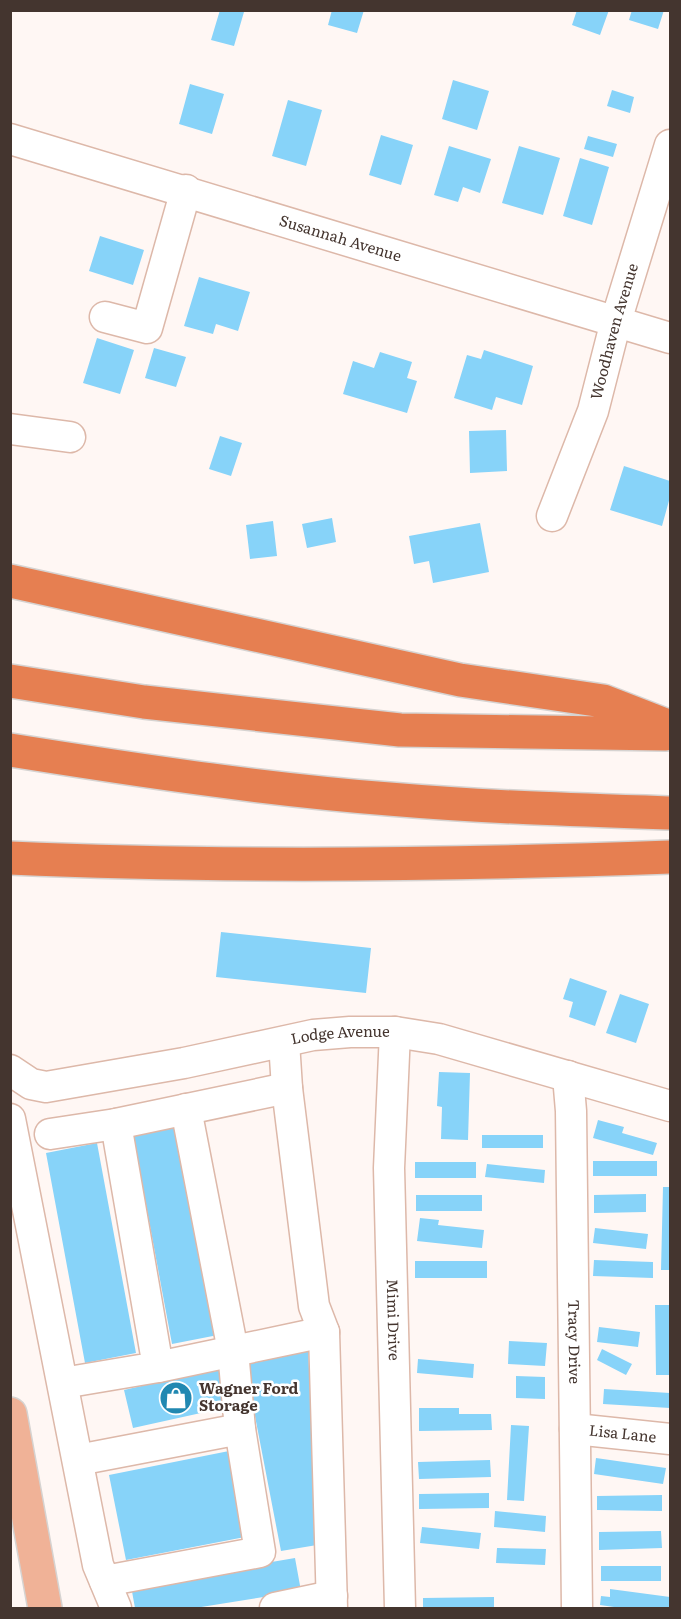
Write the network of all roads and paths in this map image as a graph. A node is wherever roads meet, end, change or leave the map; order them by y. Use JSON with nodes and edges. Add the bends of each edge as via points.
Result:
{"nodes":[{"id":1,"x":10,"y":139,"type":"edge"},
{"id":2,"x":670,"y":145,"type":"edge"},
{"id":3,"x":186,"y":190,"type":"junction"},
{"id":4,"x":105,"y":317,"type":"dead end"},
{"id":5,"x":616,"y":321,"type":"junction"},
{"id":6,"x":670,"y":338,"type":"edge"},
{"id":7,"x":10,"y":429,"type":"edge"},
{"id":8,"x":70,"y":437,"type":"dead end"},
{"id":9,"x":552,"y":516,"type":"dead end"},
{"id":10,"x":10,"y":581,"type":"edge"},
{"id":11,"x":10,"y":681,"type":"edge"},
{"id":12,"x":670,"y":727,"type":"edge"},
{"id":13,"x":670,"y":734,"type":"edge"},
{"id":14,"x":10,"y":750,"type":"edge"},
{"id":15,"x":670,"y":813,"type":"edge"},
{"id":16,"x":670,"y":857,"type":"edge"},
{"id":17,"x":10,"y":858,"type":"edge"},
{"id":18,"x":395,"y":1032,"type":"junction"},
{"id":19,"x":284,"y":1042,"type":"junction"},
{"id":20,"x":568,"y":1076,"type":"junction"},
{"id":21,"x":13,"y":1082,"type":"edge"},
{"id":22,"x":287,"y":1088,"type":"junction"},
{"id":23,"x":670,"y":1106,"type":"edge"},
{"id":24,"x":186,"y":1109,"type":"junction"},
{"id":25,"x":10,"y":1119,"type":"edge"},
{"id":26,"x":116,"y":1124,"type":"junction"},
{"id":27,"x":50,"y":1134,"type":"dead end"},
{"id":28,"x":324,"y":1332,"type":"junction"},
{"id":29,"x":233,"y":1351,"type":"junction"},
{"id":30,"x":158,"y":1367,"type":"junction"},
{"id":31,"x":63,"y":1383,"type":"junction"},
{"id":32,"x":10,"y":1413,"type":"edge"},
{"id":33,"x":240,"y":1429,"type":"junction"},
{"id":34,"x":575,"y":1429,"type":"junction"},
{"id":35,"x":670,"y":1439,"type":"edge"},
{"id":36,"x":78,"y":1460,"type":"junction"},
{"id":37,"x":10,"y":1472,"type":"edge"},
{"id":38,"x":27,"y":1508,"type":"junction"},
{"id":39,"x":105,"y":1581,"type":"junction"},
{"id":40,"x":332,"y":1602,"type":"edge"},
{"id":41,"x":45,"y":1608,"type":"edge"},
{"id":42,"x":116,"y":1608,"type":"edge"},
{"id":43,"x":275,"y":1608,"type":"edge"},
{"id":44,"x":400,"y":1608,"type":"edge"},
{"id":45,"x":577,"y":1608,"type":"edge"}],
"edges":[{"from":1,"to":3,"type":"street","name":"Susannah Avenue"},
{"from":2,"to":5,"type":"street","name":"Woodhaven Avenue"},
{"from":3,"to":4,"type":"street","via":[[147,328]]},
{"from":3,"to":5,"type":"street","name":"Susannah Avenue"},
{"from":5,"to":6,"type":"street","name":"Susannah Avenue"},
{"from":5,"to":9,"type":"street","name":"Woodhaven Avenue","via":[[593,411]]},
{"from":7,"to":8,"type":"street"},
{"from":10,"to":12,"type":"highway","via":[[460,680],[603,701]]},
{"from":11,"to":13,"type":"highway","via":[[144,702],[400,730]]},
{"from":14,"to":15,"type":"highway","via":[[140,771],[388,799]]},
{"from":16,"to":17,"type":"highway","via":[[499,863],[182,865]]},
{"from":18,"to":19,"type":"street","name":"Lodge Avenue","via":[[350,1032]]},
{"from":18,"to":20,"type":"street","name":"Lodge Avenue","via":[[439,1039]]},
{"from":18,"to":44,"type":"street","name":"Mimi Drive","via":[[389,1168]]},
{"from":19,"to":21,"type":"street","name":"Lodge Avenue","via":[[46,1087]]},
{"from":19,"to":22,"type":"street"},
{"from":20,"to":23,"type":"street","name":"Lodge Avenue"},
{"from":20,"to":34,"type":"street","name":"Tracy Drive"},
{"from":22,"to":24,"type":"street"},
{"from":22,"to":28,"type":"street","via":[[314,1306]]},
{"from":24,"to":26,"type":"street"},
{"from":24,"to":29,"type":"street"},
{"from":25,"to":31,"type":"street"},
{"from":26,"to":27,"type":"street"},
{"from":26,"to":30,"type":"street"},
{"from":28,"to":29,"type":"street"},
{"from":28,"to":40,"type":"street"},
{"from":29,"to":30,"type":"street"},
{"from":29,"to":33,"type":"street"},
{"from":30,"to":31,"type":"street"},
{"from":31,"to":36,"type":"street"},
{"from":32,"to":38,"type":"main road"},
{"from":33,"to":36,"type":"street"},
{"from":33,"to":39,"type":"street","via":[[260,1552]]},
{"from":34,"to":35,"type":"street","name":"Lisa Lane"},
{"from":34,"to":45,"type":"street","name":"Tracy Drive"},
{"from":36,"to":39,"type":"street"},
{"from":37,"to":38,"type":"main road"},
{"from":38,"to":41,"type":"main road"},
{"from":39,"to":42,"type":"street"},
{"from":40,"to":43,"type":"street"}]}
